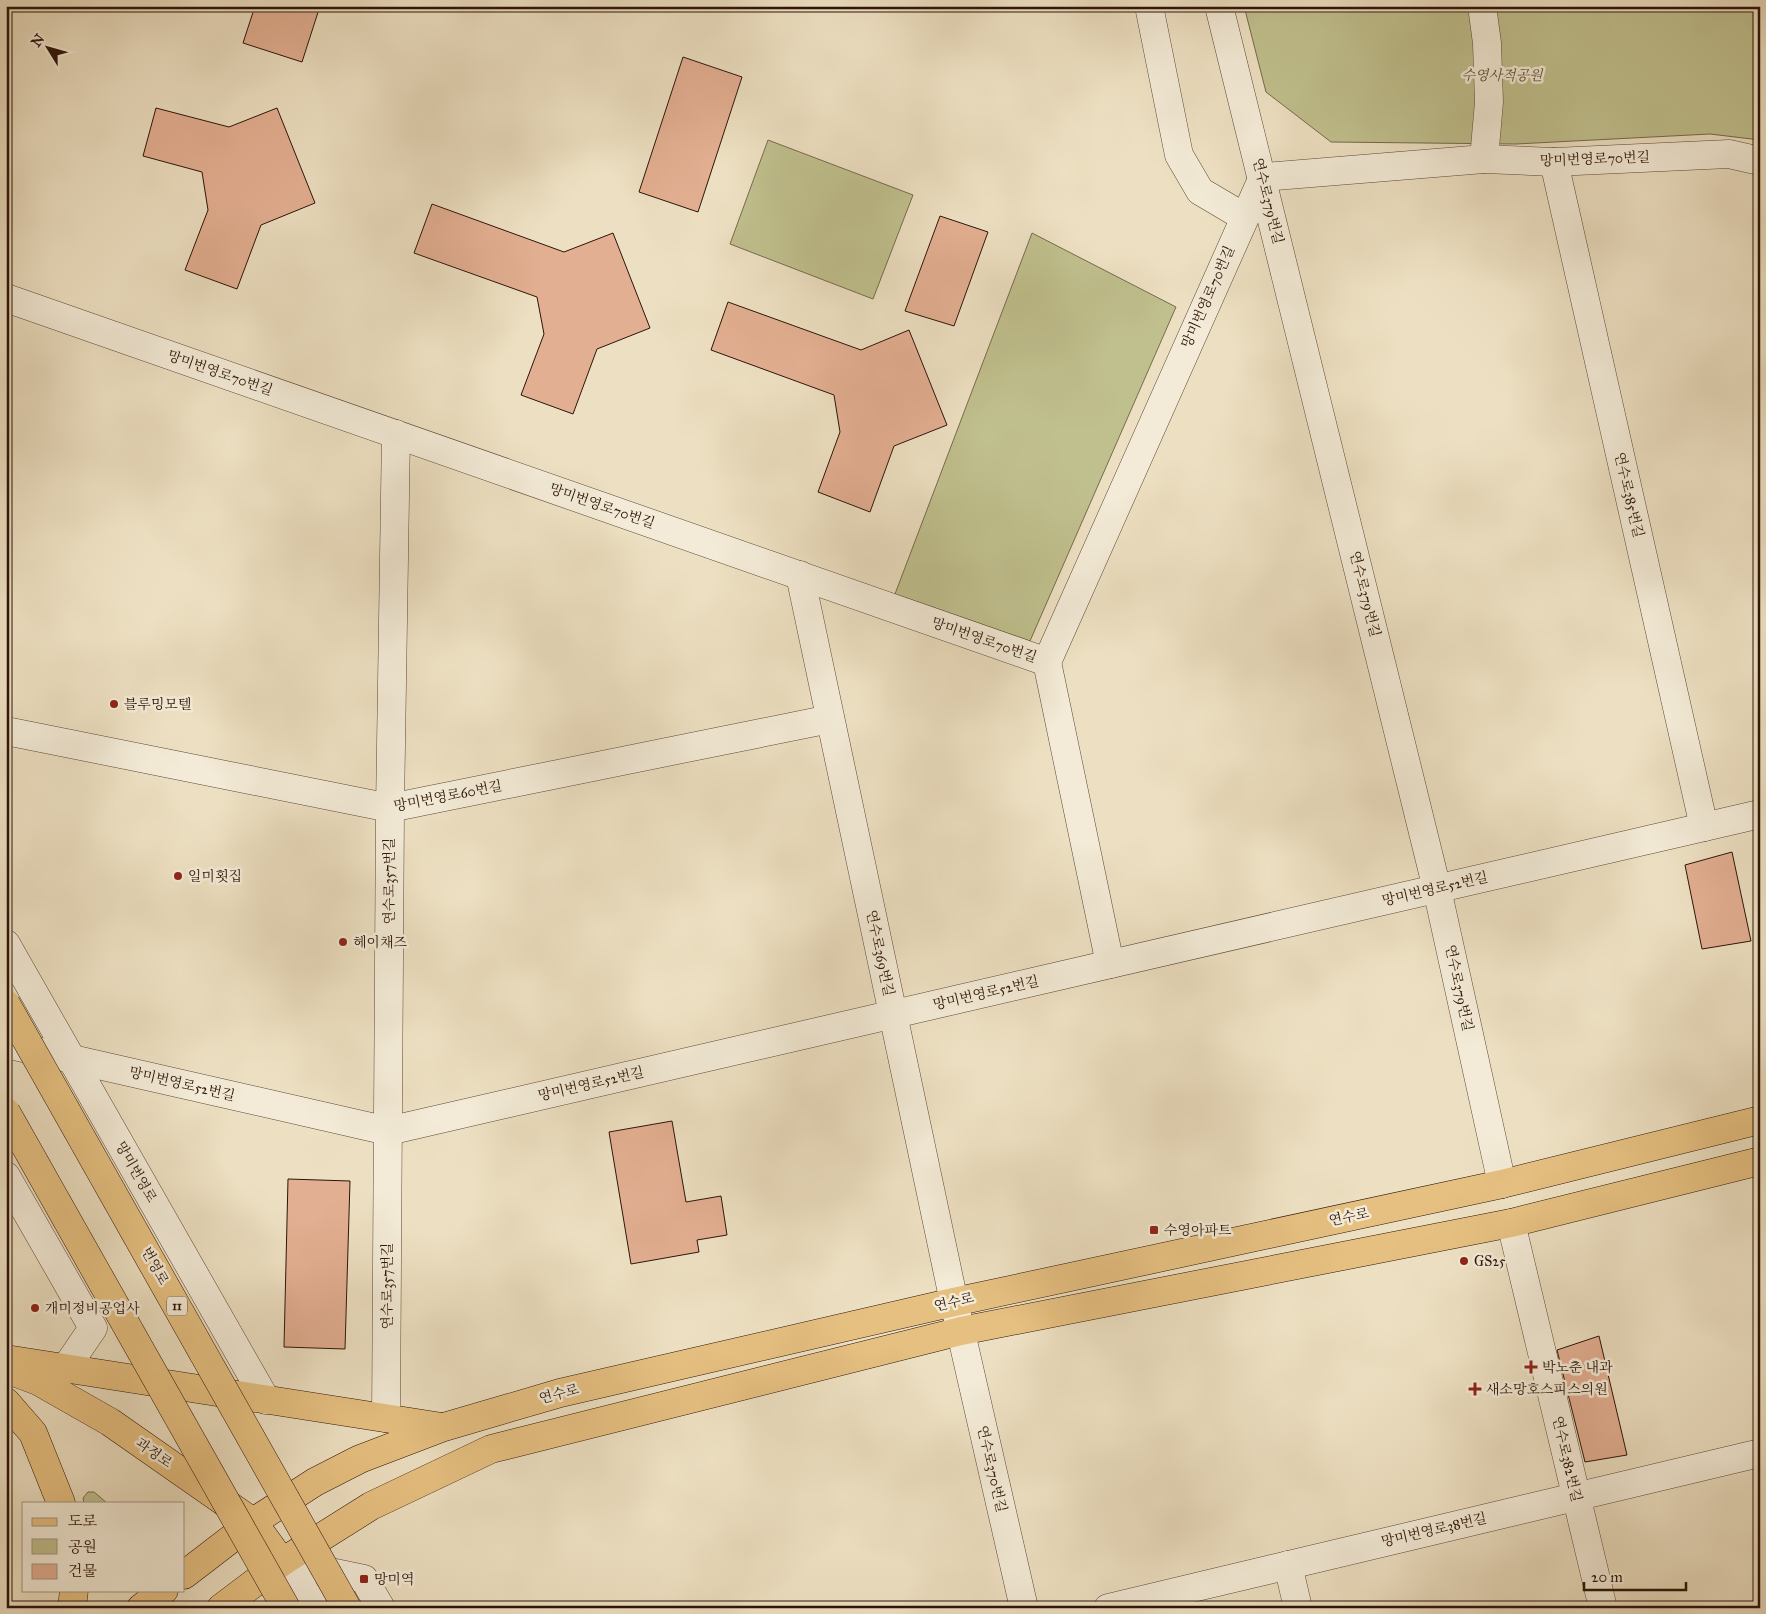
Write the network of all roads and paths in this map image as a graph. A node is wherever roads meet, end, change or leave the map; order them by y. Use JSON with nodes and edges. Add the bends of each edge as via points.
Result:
{"nodes":[{"id":1,"x":1149,"y":6,"type":"edge"},
{"id":2,"x":1219,"y":6,"type":"edge"},
{"id":3,"x":1482,"y":6,"type":"edge"},
{"id":4,"x":1756,"y":6,"type":"edge"},
{"id":5,"x":1760,"y":10,"type":"edge"},
{"id":6,"x":1484,"y":159,"type":"junction"},
{"id":7,"x":1760,"y":161,"type":"edge"},
{"id":8,"x":1554,"y":162,"type":"junction"},
{"id":9,"x":1263,"y":177,"type":"junction"},
{"id":10,"x":1244,"y":217,"type":"junction"},
{"id":11,"x":6,"y":298,"type":"edge"},
{"id":12,"x":396,"y":434,"type":"junction"},
{"id":13,"x":800,"y":575,"type":"junction"},
{"id":14,"x":1047,"y":662,"type":"junction"},
{"id":15,"x":830,"y":719,"type":"junction"},
{"id":16,"x":6,"y":731,"type":"edge"},
{"id":17,"x":390,"y":808,"type":"junction"},
{"id":18,"x":1760,"y":814,"type":"edge"},
{"id":19,"x":1704,"y":827,"type":"junction"},
{"id":20,"x":1437,"y":889,"type":"junction"},
{"id":21,"x":6,"y":944,"type":"edge"},
{"id":22,"x":1110,"y":964,"type":"junction"},
{"id":23,"x":6,"y":1004,"type":"edge"},
{"id":24,"x":893,"y":1015,"type":"junction"},
{"id":25,"x":6,"y":1044,"type":"edge"},
{"id":26,"x":71,"y":1059,"type":"junction"},
{"id":27,"x":6,"y":1112,"type":"edge"},
{"id":28,"x":1760,"y":1120,"type":"edge"},
{"id":29,"x":388,"y":1131,"type":"junction"},
{"id":30,"x":1760,"y":1161,"type":"edge"},
{"id":31,"x":6,"y":1176,"type":"edge"},
{"id":32,"x":1502,"y":1184,"type":"junction"},
{"id":33,"x":1511,"y":1223,"type":"junction"},
{"id":34,"x":954,"y":1302,"type":"junction"},
{"id":35,"x":961,"y":1331,"type":"junction"},
{"id":36,"x":6,"y":1359,"type":"edge"},
{"id":37,"x":65,"y":1368,"type":"junction"},
{"id":38,"x":6,"y":1369,"type":"edge"},
{"id":39,"x":266,"y":1400,"type":"junction"},
{"id":40,"x":6,"y":1402,"type":"edge"},
{"id":41,"x":386,"y":1418,"type":"junction"},
{"id":42,"x":444,"y":1427,"type":"junction"},
{"id":43,"x":1760,"y":1453,"type":"edge"},
{"id":44,"x":1576,"y":1496,"type":"junction"},
{"id":45,"x":61,"y":1502,"type":"edge"},
{"id":46,"x":253,"y":1522,"type":"junction"},
{"id":47,"x":282,"y":1562,"type":"junction"},
{"id":48,"x":1288,"y":1565,"type":"junction"},
{"id":49,"x":185,"y":1574,"type":"edge"},
{"id":50,"x":74,"y":1592,"type":"edge"},
{"id":51,"x":162,"y":1592,"type":"edge"},
{"id":52,"x":72,"y":1608,"type":"edge"},
{"id":53,"x":142,"y":1608,"type":"edge"},
{"id":54,"x":221,"y":1608,"type":"edge"},
{"id":55,"x":276,"y":1608,"type":"edge"},
{"id":56,"x":286,"y":1608,"type":"edge"},
{"id":57,"x":315,"y":1608,"type":"edge"},
{"id":58,"x":347,"y":1608,"type":"edge"},
{"id":59,"x":381,"y":1608,"type":"edge"},
{"id":60,"x":1024,"y":1608,"type":"edge"},
{"id":61,"x":1108,"y":1608,"type":"edge"},
{"id":62,"x":1298,"y":1608,"type":"edge"},
{"id":63,"x":1603,"y":1608,"type":"edge"}],
"edges":[{"from":1,"to":10,"type":"street","via":[[1179,155],[1200,192]]},
{"from":2,"to":9,"type":"street","name":"연수로379번길"},
{"from":3,"to":6,"type":"street","via":[[1489,102]]},
{"from":4,"to":5,"type":"path"},
{"from":6,"to":8,"type":"street","name":"망미번영로70번길"},
{"from":6,"to":9,"type":"street","name":"망미번영로70번길"},
{"from":7,"to":8,"type":"street","name":"망미번영로70번길","via":[[1729,154]]},
{"from":8,"to":19,"type":"street","name":"연수로385번길"},
{"from":9,"to":10,"type":"street","name":"망미번영로70번길"},
{"from":9,"to":20,"type":"street","name":"연수로379번길"},
{"from":10,"to":14,"type":"street","name":"망미번영로70번길"},
{"from":11,"to":12,"type":"street","name":"망미번영로70번길"},
{"from":12,"to":13,"type":"street","name":"망미번영로70번길"},
{"from":12,"to":17,"type":"street","name":"연수로357번길"},
{"from":13,"to":14,"type":"street","name":"망미번영로70번길"},
{"from":13,"to":15,"type":"street","name":"연수로369번길"},
{"from":14,"to":22,"type":"street"},
{"from":15,"to":17,"type":"street","name":"망미번영로60번길"},
{"from":15,"to":24,"type":"street","name":"연수로369번길"},
{"from":16,"to":17,"type":"street","name":"망미번영로60번길"},
{"from":17,"to":29,"type":"street","name":"연수로357번길"},
{"from":18,"to":19,"type":"street","name":"망미번영로52번길"},
{"from":19,"to":20,"type":"street","name":"망미번영로52번길"},
{"from":20,"to":22,"type":"street","name":"망미번영로52번길"},
{"from":20,"to":32,"type":"street","name":"연수로379번길"},
{"from":21,"to":26,"type":"street","name":"망미번영로"},
{"from":22,"to":24,"type":"street","name":"망미번영로52번길"},
{"from":23,"to":58,"type":"main road","name":"번영로","number":"11","bridge":true},
{"from":24,"to":29,"type":"street","name":"망미번영로52번길"},
{"from":24,"to":34,"type":"street","name":"연수로369번길"},
{"from":25,"to":26,"type":"street","name":"망미번영로52번길"},
{"from":26,"to":29,"type":"street","name":"망미번영로52번길"},
{"from":26,"to":39,"type":"street","name":"망미번영로"},
{"from":27,"to":56,"type":"main road","bridge":true},
{"from":28,"to":32,"type":"main road","name":"연수로"},
{"from":29,"to":41,"type":"street","name":"연수로357번길"},
{"from":30,"to":33,"type":"main road"},
{"from":31,"to":37,"type":"street","via":[[93,1328]]},
{"from":32,"to":34,"type":"main road","name":"연수로"},
{"from":33,"to":35,"type":"main road"},
{"from":33,"to":44,"type":"street","name":"연수로382번길"},
{"from":34,"to":35,"type":"street","name":"연수로369번길"},
{"from":34,"to":42,"type":"main road","name":"연수로","via":[[560,1393]]},
{"from":35,"to":47,"type":"main road","via":[[491,1449],[371,1506]]},
{"from":35,"to":60,"type":"street","name":"연수로370번길"},
{"from":36,"to":37,"type":"main road"},
{"from":37,"to":39,"type":"main road"},
{"from":38,"to":46,"type":"main road","name":"과정로","via":[[38,1381],[110,1422]]},
{"from":39,"to":41,"type":"main road"},
{"from":40,"to":45,"type":"main road","via":[[33,1432]]},
{"from":41,"to":42,"type":"main road"},
{"from":42,"to":46,"type":"main road","name":"연수로","via":[[360,1459],[314,1482]]},
{"from":43,"to":44,"type":"street","name":"망미번영로38번길"},
{"from":44,"to":48,"type":"street","name":"망미번영로38번길"},
{"from":44,"to":63,"type":"street","name":"연수로382번길"},
{"from":46,"to":47,"type":"main road","name":"과정로"},
{"from":46,"to":49,"type":"main road","name":"연수로"},
{"from":47,"to":54,"type":"main road"},
{"from":47,"to":55,"type":"street"},
{"from":47,"to":57,"type":"street"},
{"from":47,"to":59,"type":"street","via":[[364,1580]]},
{"from":48,"to":61,"type":"street","name":"망미번영로38번길"},
{"from":48,"to":62,"type":"street"},
{"from":50,"to":52,"type":"main road"},
{"from":51,"to":53,"type":"main road"}]}
